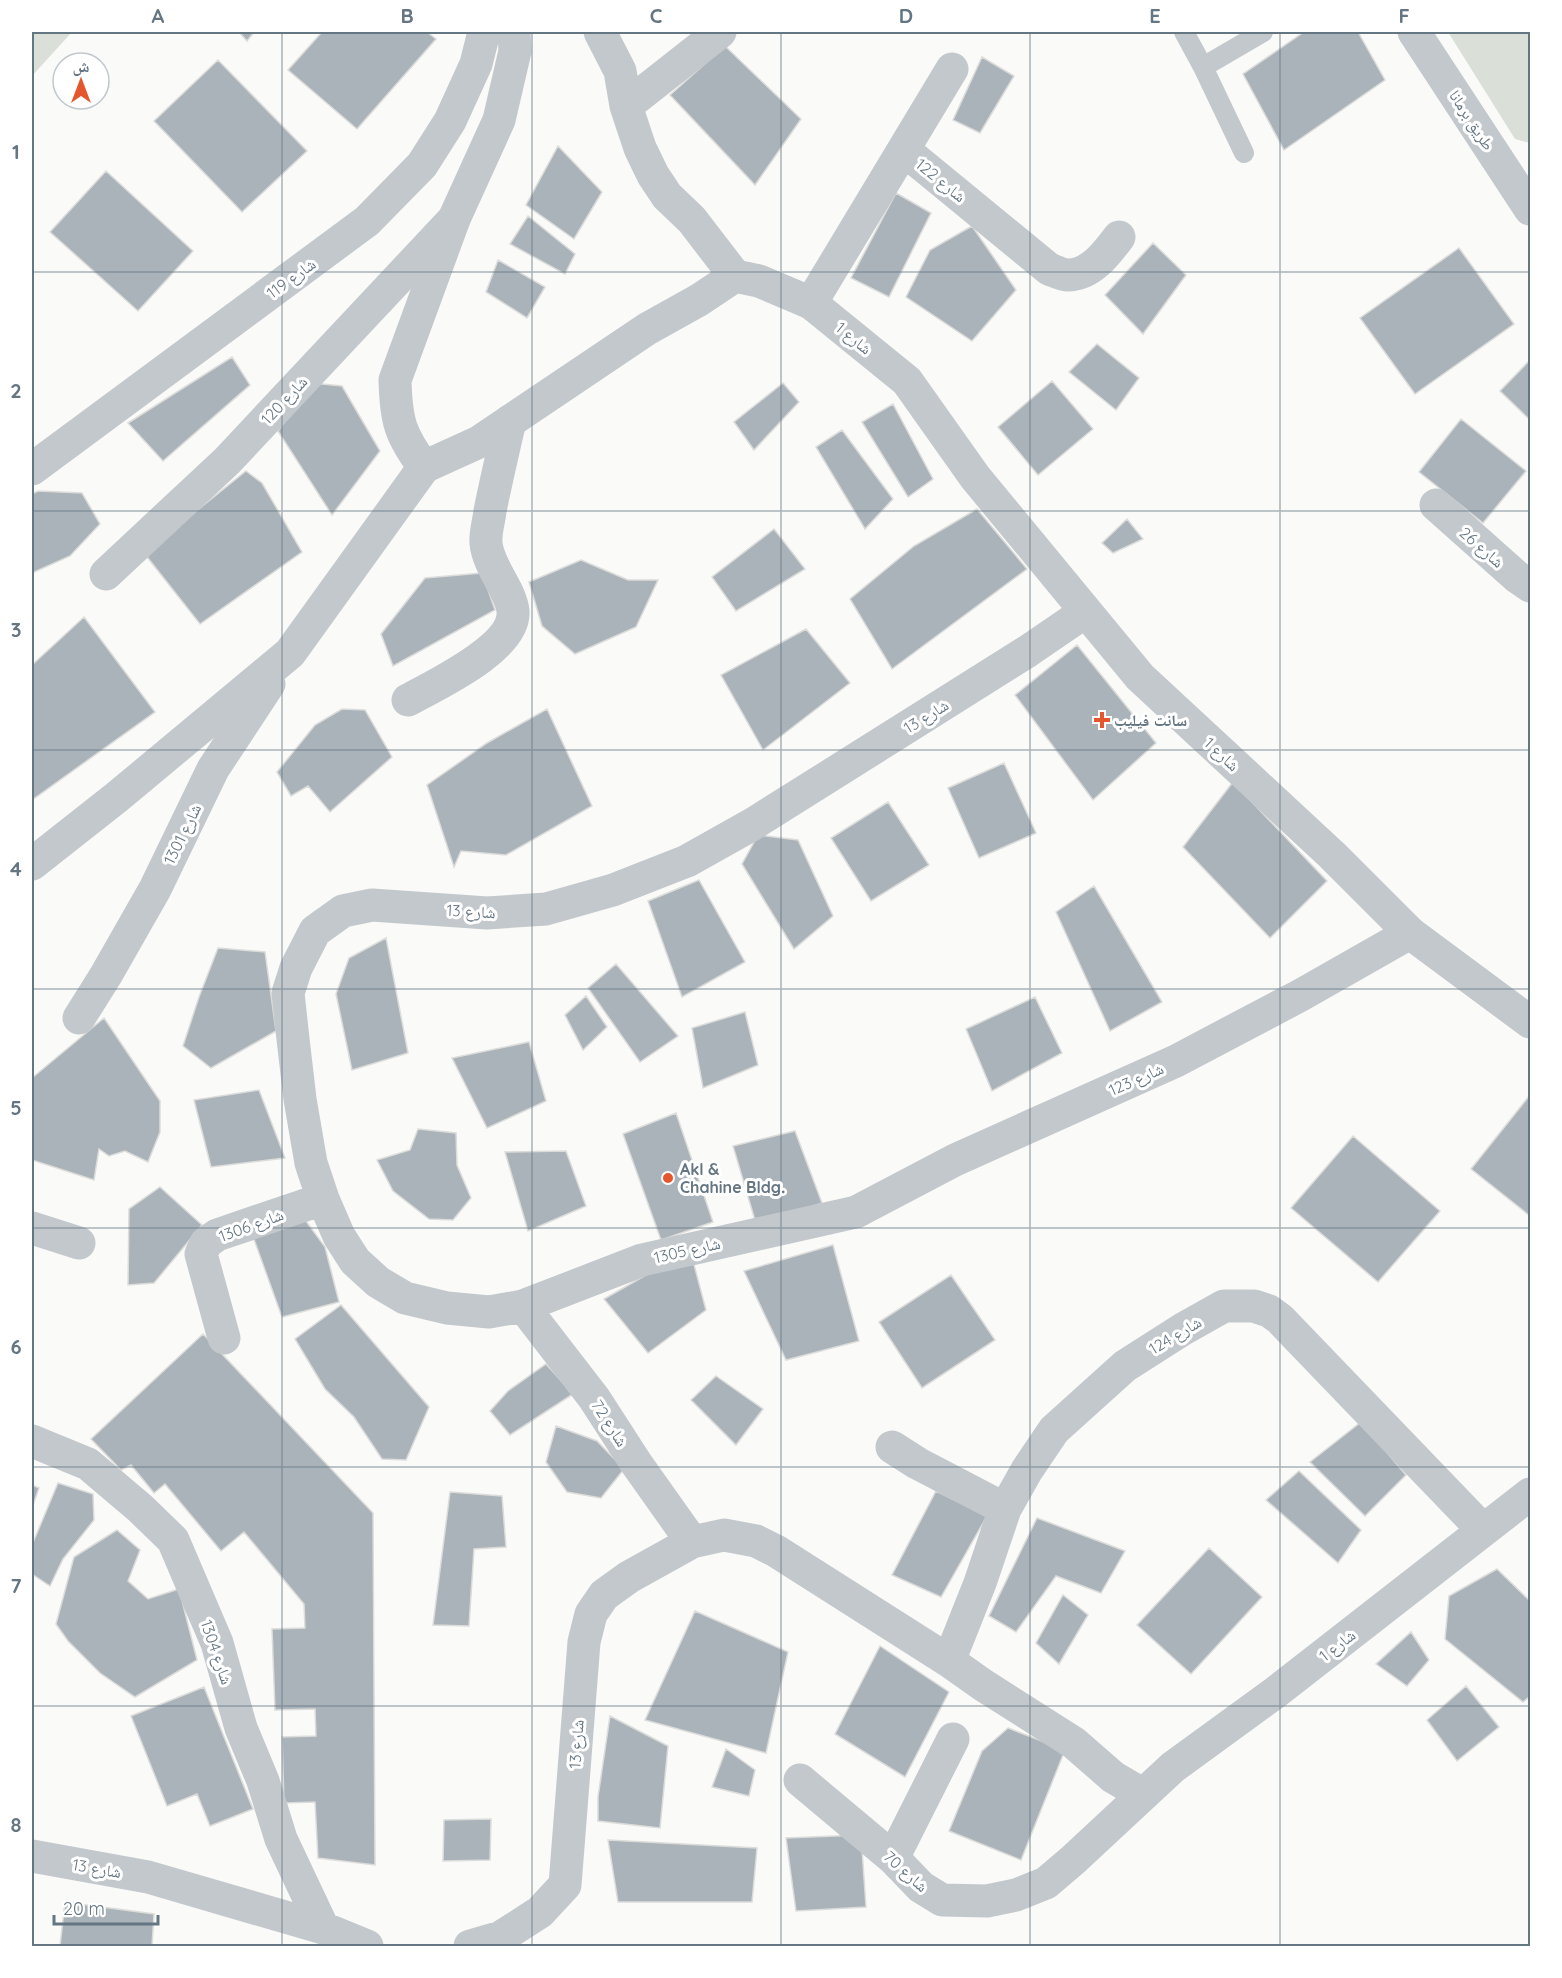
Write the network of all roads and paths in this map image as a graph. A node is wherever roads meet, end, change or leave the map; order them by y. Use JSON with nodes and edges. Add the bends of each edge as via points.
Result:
{"nodes":[{"id":1,"x":484,"y":32,"type":"edge"},
{"id":2,"x":514,"y":32,"type":"edge"},
{"id":3,"x":600,"y":32,"type":"edge"},
{"id":4,"x":720,"y":32,"type":"edge"},
{"id":5,"x":1184,"y":32,"type":"edge"},
{"id":6,"x":1263,"y":32,"type":"edge"},
{"id":7,"x":1413,"y":32,"type":"edge"},
{"id":8,"x":1203,"y":67,"type":"junction"},
{"id":9,"x":952,"y":69,"type":"dead end"},
{"id":10,"x":626,"y":106,"type":"junction"},
{"id":11,"x":904,"y":150,"type":"junction"},
{"id":12,"x":1244,"y":153,"type":"dead end"},
{"id":13,"x":1530,"y":209,"type":"edge"},
{"id":14,"x":454,"y":219,"type":"junction"},
{"id":15,"x":1119,"y":237,"type":"dead end"},
{"id":16,"x":735,"y":276,"type":"junction"},
{"id":17,"x":811,"y":303,"type":"junction"},
{"id":18,"x":510,"y":421,"type":"junction"},
{"id":19,"x":424,"y":467,"type":"junction"},
{"id":20,"x":32,"y":469,"type":"edge"},
{"id":21,"x":1436,"y":505,"type":"dead end"},
{"id":22,"x":106,"y":574,"type":"dead end"},
{"id":23,"x":1530,"y":586,"type":"edge"},
{"id":24,"x":1085,"y":612,"type":"junction"},
{"id":25,"x":290,"y":653,"type":"junction"},
{"id":26,"x":408,"y":700,"type":"dead end"},
{"id":27,"x":32,"y":864,"type":"edge"},
{"id":28,"x":1410,"y":933,"type":"junction"},
{"id":29,"x":79,"y":1018,"type":"dead end"},
{"id":30,"x":1530,"y":1022,"type":"edge"},
{"id":31,"x":323,"y":1199,"type":"junction"},
{"id":32,"x":856,"y":1212,"type":"joint"},
{"id":33,"x":32,"y":1228,"type":"edge"},
{"id":34,"x":79,"y":1243,"type":"dead end"},
{"id":35,"x":523,"y":1306,"type":"junction"},
{"id":36,"x":224,"y":1338,"type":"dead end"},
{"id":37,"x":32,"y":1441,"type":"edge"},
{"id":38,"x":892,"y":1447,"type":"dead end"},
{"id":39,"x":1530,"y":1494,"type":"edge"},
{"id":40,"x":1005,"y":1509,"type":"junction"},
{"id":41,"x":1483,"y":1530,"type":"junction"},
{"id":42,"x":692,"y":1542,"type":"junction"},
{"id":43,"x":950,"y":1661,"type":"junction"},
{"id":44,"x":953,"y":1739,"type":"dead end"},
{"id":45,"x":800,"y":1780,"type":"dead end"},
{"id":46,"x":1142,"y":1794,"type":"junction"},
{"id":47,"x":32,"y":1856,"type":"edge"},
{"id":48,"x":893,"y":1858,"type":"junction"},
{"id":49,"x":323,"y":1928,"type":"junction"},
{"id":50,"x":367,"y":1947,"type":"edge"},
{"id":51,"x":470,"y":1947,"type":"edge"}],
"edges":[{"from":1,"to":20,"type":"street","name":"شارع 119","via":[[476,64],[450,122],[422,165],[367,221]]},
{"from":2,"to":14,"type":"street","via":[[515,51],[499,120]]},
{"from":3,"to":10,"type":"street","via":[[620,71]]},
{"from":4,"to":10,"type":"street"},
{"from":5,"to":8,"type":"lane"},
{"from":6,"to":8,"type":"lane"},
{"from":7,"to":13,"type":"street","name":"طريق برمانا"},
{"from":8,"to":12,"type":"lane"},
{"from":9,"to":11,"type":"street"},
{"from":10,"to":16,"type":"street","via":[[652,175]]},
{"from":11,"to":15,"type":"street","name":"شارع 122","via":[[1049,269],[1067,275],[1088,269],[1105,256]]},
{"from":11,"to":17,"type":"street","name":"شارع 122"},
{"from":14,"to":19,"type":"street","via":[[395,380],[401,428]]},
{"from":14,"to":22,"type":"street","name":"شارع 120","via":[[227,462]]},
{"from":16,"to":17,"type":"street","name":"شارع 1","via":[[759,281]]},
{"from":16,"to":18,"type":"street","via":[[647,328]]},
{"from":17,"to":24,"type":"street","name":"شارع 1","via":[[907,381],[975,477]]},
{"from":18,"to":19,"type":"street","via":[[479,441]]},
{"from":18,"to":26,"type":"street","via":[[486,543],[513,610],[512,621],[505,634],[476,662]]},
{"from":19,"to":25,"type":"street"},
{"from":21,"to":23,"type":"street","name":"شارع 26"},
{"from":24,"to":28,"type":"street","name":"شارع 1","via":[[1140,677]]},
{"from":24,"to":31,"type":"street","name":"شارع 13","via":[[753,824],[687,861],[613,890],[546,909],[487,913],[372,905],[343,910],[315,931],[288,993],[300,1099],[311,1163]]},
{"from":25,"to":27,"type":"street"},
{"from":25,"to":29,"type":"street","name":"شارع 1301","via":[[213,769],[155,889]]},
{"from":28,"to":30,"type":"street","name":"شارع 1"},
{"from":28,"to":32,"type":"street","name":"شارع 123","via":[[1176,1061],[955,1160]]},
{"from":31,"to":35,"type":"street","name":"شارع 13","via":[[355,1261],[378,1282],[405,1298],[489,1312]]},
{"from":31,"to":36,"type":"street","name":"شارع 1306","via":[[217,1234],[206,1243],[201,1254]]},
{"from":32,"to":35,"type":"street","name":"شارع 1305","via":[[642,1260]]},
{"from":33,"to":34,"type":"street"},
{"from":35,"to":42,"type":"street","name":"شارع 72","via":[[594,1398]]},
{"from":37,"to":49,"type":"street","name":"شارع 1304","via":[[88,1464],[173,1540],[217,1643],[241,1728],[263,1780],[281,1839]]},
{"from":38,"to":40,"type":"street"},
{"from":39,"to":41,"type":"street","name":"شارع 1"},
{"from":40,"to":41,"type":"street","name":"شارع 124","via":[[1054,1430],[1125,1366],[1224,1306],[1254,1306],[1280,1319]]},
{"from":40,"to":43,"type":"street","name":"شارع 124"},
{"from":41,"to":46,"type":"street","name":"شارع 1"},
{"from":42,"to":43,"type":"street","via":[[724,1535],[756,1541]]},
{"from":42,"to":51,"type":"street","name":"شارع 13","via":[[604,1594],[591,1614],[584,1642],[565,1885],[540,1912],[501,1937]]},
{"from":43,"to":46,"type":"street","via":[[1074,1743],[1113,1777]]},
{"from":44,"to":48,"type":"street"},
{"from":45,"to":48,"type":"street","name":"شارع 70"},
{"from":46,"to":48,"type":"street","name":"شارع 70","via":[[1046,1883],[1016,1895],[987,1901],[942,1900],[921,1887]]},
{"from":47,"to":49,"type":"street","name":"شارع 13","via":[[148,1877]]},
{"from":49,"to":50,"type":"street","name":"شارع 13"}]}
